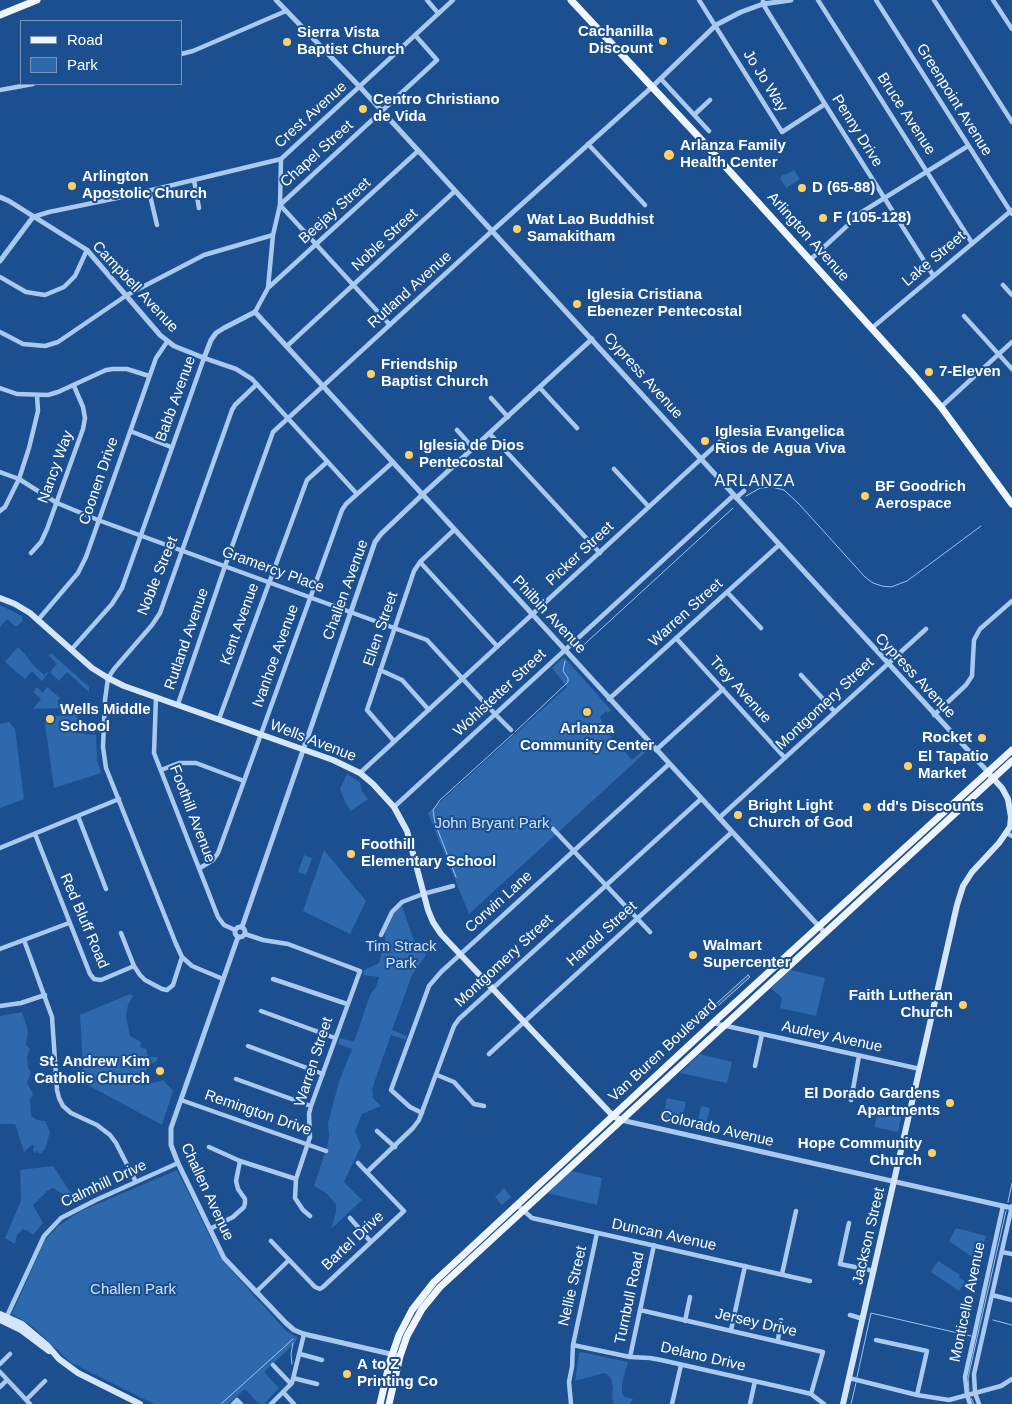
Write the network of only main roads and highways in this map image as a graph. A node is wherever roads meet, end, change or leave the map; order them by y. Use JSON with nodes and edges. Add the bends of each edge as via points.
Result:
{"nodes":[{"id":1,"x":570,"y":0,"type":"edge"},
{"id":2,"x":32,"y":1,"type":"edge"},
{"id":3,"x":0,"y":15,"type":"edge"},
{"id":4,"x":1012,"y":504,"type":"edge"},
{"id":5,"x":0,"y":598,"type":"edge"},
{"id":6,"x":1012,"y":750,"type":"edge"},
{"id":7,"x":1012,"y":761,"type":"edge"},
{"id":8,"x":988,"y":772,"type":"junction"},
{"id":9,"x":994,"y":779,"type":"junction"},
{"id":10,"x":1010,"y":835,"type":"edge"},
{"id":11,"x":905,"y":848,"type":"junction"},
{"id":12,"x":911,"y":854,"type":"junction"},
{"id":13,"x":677,"y":1057,"type":"junction"},
{"id":14,"x":646,"y":1097,"type":"junction"},
{"id":15,"x":613,"y":1116,"type":"junction"},
{"id":16,"x":621,"y":1120,"type":"junction"},
{"id":17,"x":520,"y":1208,"type":"junction"},
{"id":18,"x":452,"y":1265,"type":"junction"},
{"id":19,"x":438,"y":1289,"type":"junction"},
{"id":20,"x":412,"y":1310,"type":"junction"},
{"id":21,"x":0,"y":1314,"type":"edge"},
{"id":22,"x":0,"y":1320,"type":"edge"},
{"id":23,"x":407,"y":1336,"type":"junction"},
{"id":24,"x":58,"y":1357,"type":"junction"},
{"id":25,"x":140,"y":1404,"type":"edge"},
{"id":26,"x":380,"y":1404,"type":"edge"},
{"id":27,"x":389,"y":1404,"type":"edge"},
{"id":28,"x":843,"y":1404,"type":"edge"}],
"edges":[{"from":1,"to":4,"type":"main road","name":"Arlington Avenue","via":[[872,328],[941,407]]},
{"from":2,"to":3,"type":"main road"},
{"from":5,"to":15,"type":"main road","name":"Wells Avenue","via":[[38,620],[92,668],[108,678],[360,773],[394,807],[403,824],[422,894],[441,934]]},
{"from":6,"to":8,"type":"main road","name":"Van Buren Boulevard"},
{"from":7,"to":9,"type":"main road","name":"Van Buren Boulevard"},
{"from":8,"to":9,"type":"main road","name":"Jackson Street"},
{"from":8,"to":11,"type":"main road","name":"Van Buren Boulevard"},
{"from":9,"to":10,"type":"main road","name":"Jackson Street","via":[[1006,793],[1010,807]]},
{"from":9,"to":12,"type":"main road","name":"Van Buren Boulevard"},
{"from":10,"to":28,"type":"main road","name":"Jackson Street","via":[[977,865],[960,894]]},
{"from":11,"to":12,"type":"main road"},
{"from":11,"to":13,"type":"main road","name":"Van Buren Boulevard"},
{"from":12,"to":14,"type":"main road","name":"Van Buren Boulevard"},
{"from":13,"to":14,"type":"main road","via":[[673,1066],[651,1086]]},
{"from":13,"to":15,"type":"main road","name":"Van Buren Boulevard"},
{"from":14,"to":16,"type":"main road","name":"Van Buren Boulevard"},
{"from":15,"to":16,"type":"main road","name":"Wells Avenue"},
{"from":15,"to":17,"type":"main road","name":"Van Buren Boulevard"},
{"from":16,"to":17,"type":"main road","name":"Van Buren Boulevard"},
{"from":17,"to":18,"type":"main road","name":"Van Buren Boulevard"},
{"from":17,"to":19,"type":"main road","name":"Van Buren Boulevard"},
{"from":18,"to":19,"type":"main road","via":[[453,1269],[440,1282]]},
{"from":18,"to":20,"type":"main road","name":"Van Buren Boulevard"},
{"from":19,"to":23,"type":"main road","name":"Van Buren Boulevard"},
{"from":20,"to":23,"type":"main road","via":[[414,1316]]},
{"from":20,"to":26,"type":"main road","name":"Van Buren Boulevard","via":[[392,1354]]},
{"from":21,"to":24,"type":"main road","via":[[22,1324]]},
{"from":22,"to":24,"type":"main road","via":[[21,1330]]},
{"from":23,"to":27,"type":"main road","name":"Van Buren Boulevard"},
{"from":24,"to":25,"type":"main road","via":[[78,1373]]}]}
